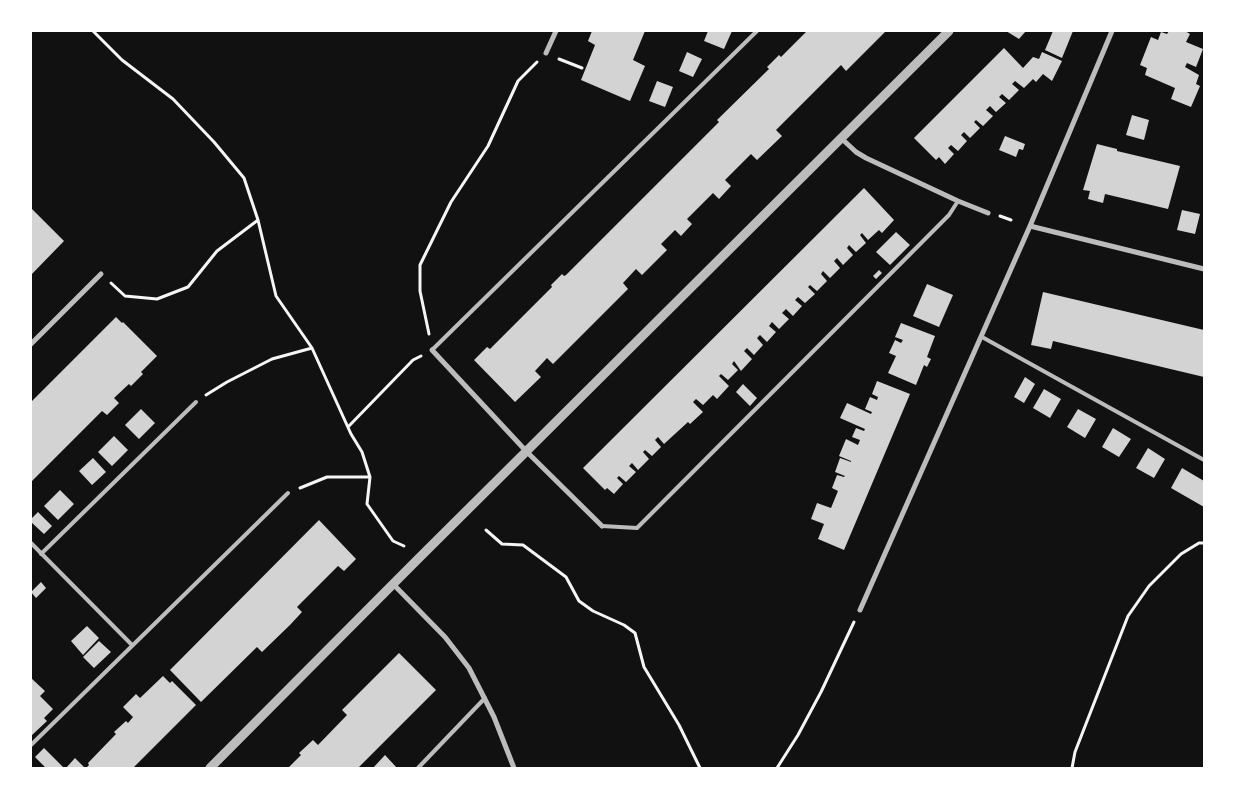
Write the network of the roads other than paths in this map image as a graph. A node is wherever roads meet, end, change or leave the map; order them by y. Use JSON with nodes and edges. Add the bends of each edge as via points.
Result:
{"nodes":[{"id":1,"x":556,"y":31,"type":"edge"},
{"id":2,"x":757,"y":31,"type":"edge"},
{"id":3,"x":949,"y":31,"type":"edge"},
{"id":4,"x":1112,"y":31,"type":"edge"},
{"id":5,"x":546,"y":53,"type":"road end"},
{"id":6,"x":841,"y":138,"type":"junction"},
{"id":7,"x":958,"y":201,"type":"junction"},
{"id":8,"x":988,"y":213,"type":"dead end"},
{"id":9,"x":1030,"y":226,"type":"junction"},
{"id":10,"x":1204,"y":269,"type":"edge"},
{"id":11,"x":101,"y":274,"type":"road end"},
{"id":12,"x":982,"y":337,"type":"junction"},
{"id":13,"x":31,"y":344,"type":"edge"},
{"id":14,"x":432,"y":350,"type":"joint"},
{"id":15,"x":196,"y":402,"type":"road end"},
{"id":16,"x":526,"y":451,"type":"junction"},
{"id":17,"x":1204,"y":460,"type":"edge"},
{"id":18,"x":288,"y":493,"type":"road end"},
{"id":19,"x":602,"y":526,"type":"joint"},
{"id":20,"x":31,"y":543,"type":"edge"},
{"id":21,"x":41,"y":554,"type":"junction"},
{"id":22,"x":393,"y":584,"type":"junction"},
{"id":23,"x":860,"y":610,"type":"road end"},
{"id":24,"x":132,"y":645,"type":"junction"},
{"id":25,"x":485,"y":698,"type":"junction"},
{"id":26,"x":31,"y":745,"type":"edge"},
{"id":27,"x":210,"y":768,"type":"edge"},
{"id":28,"x":418,"y":768,"type":"edge"},
{"id":29,"x":514,"y":768,"type":"edge"}],
"edges":[{"from":1,"to":5,"type":"street"},
{"from":2,"to":14,"type":"lane"},
{"from":3,"to":6,"type":"street"},
{"from":4,"to":9,"type":"street"},
{"from":6,"to":7,"type":"street","via":[[866,158]]},
{"from":6,"to":16,"type":"street"},
{"from":7,"to":8,"type":"street"},
{"from":7,"to":19,"type":"lane","via":[[949,215],[637,528]]},
{"from":9,"to":10,"type":"street"},
{"from":9,"to":12,"type":"street"},
{"from":11,"to":13,"type":"street"},
{"from":12,"to":17,"type":"lane"},
{"from":12,"to":23,"type":"street"},
{"from":14,"to":16,"type":"street"},
{"from":15,"to":21,"type":"lane"},
{"from":16,"to":19,"type":"street"},
{"from":16,"to":22,"type":"street"},
{"from":18,"to":24,"type":"lane"},
{"from":20,"to":21,"type":"lane"},
{"from":21,"to":24,"type":"lane"},
{"from":22,"to":25,"type":"street","via":[[457,651]]},
{"from":22,"to":27,"type":"street"},
{"from":24,"to":26,"type":"lane"},
{"from":25,"to":28,"type":"lane"},
{"from":25,"to":29,"type":"street"}]}
